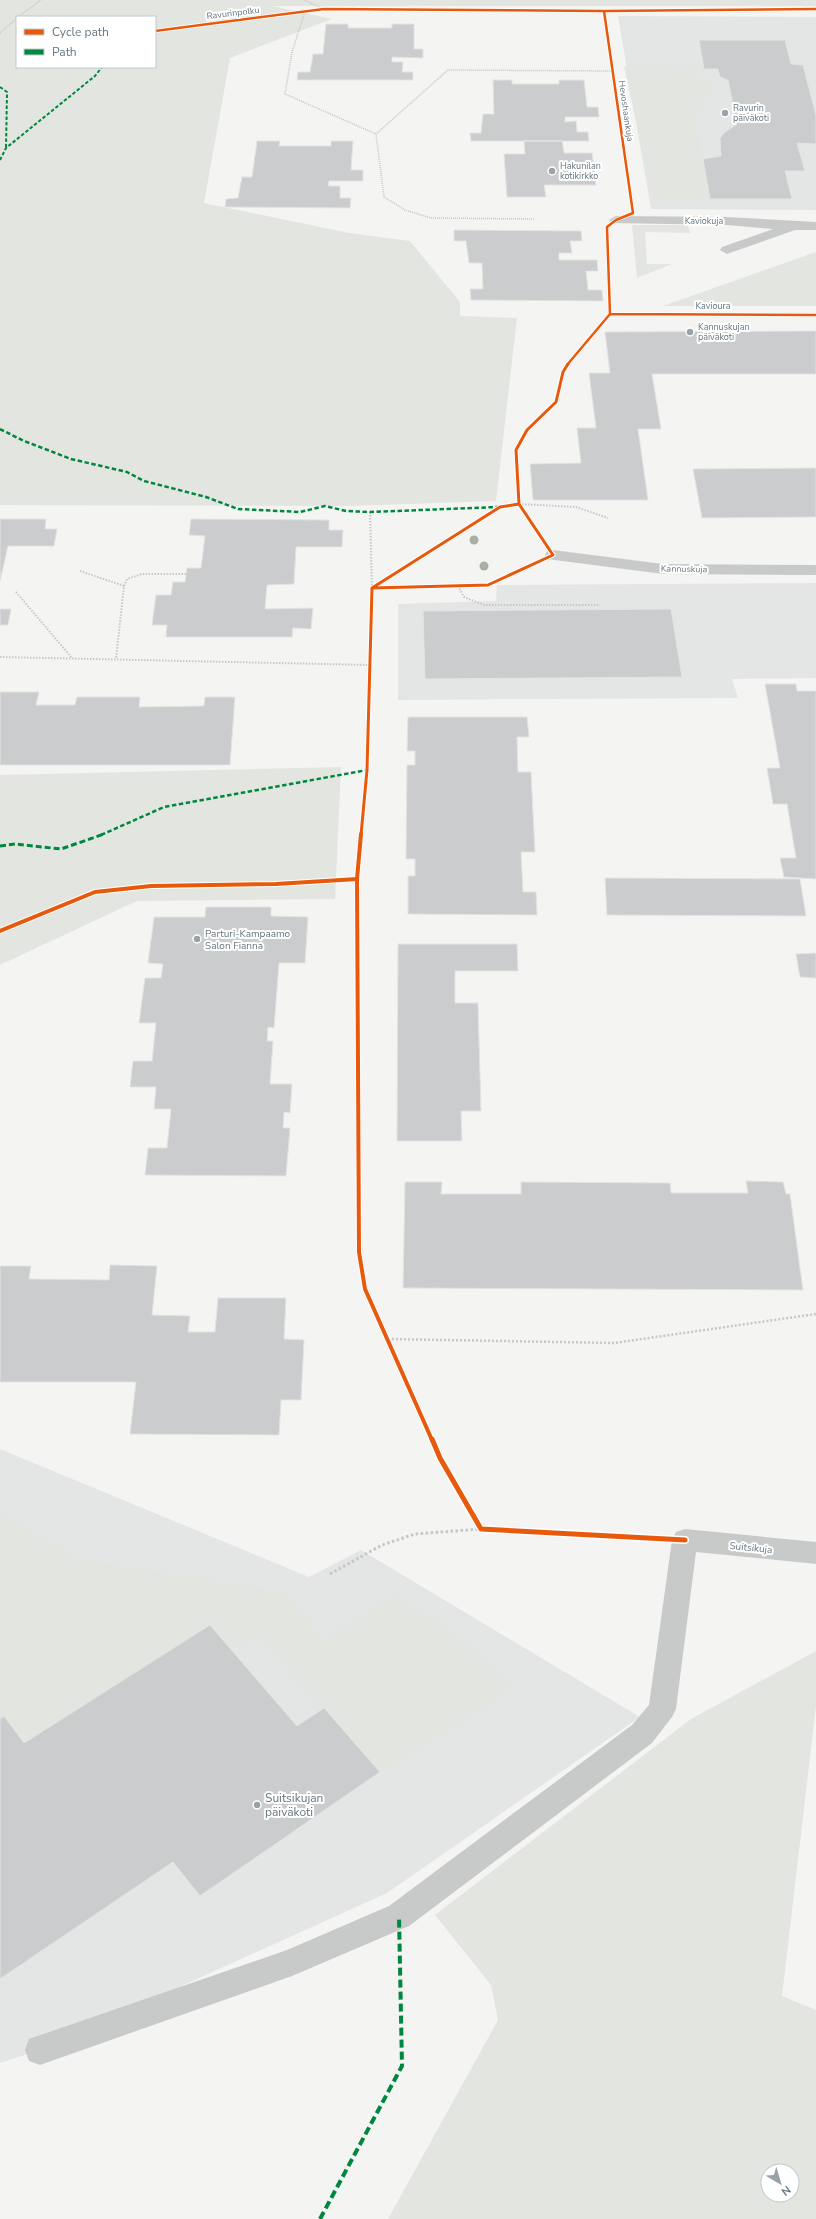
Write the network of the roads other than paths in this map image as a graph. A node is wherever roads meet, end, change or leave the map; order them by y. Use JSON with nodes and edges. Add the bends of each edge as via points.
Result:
{"nodes":[{"id":1,"x":616,"y":220,"type":"dead end"},
{"id":2,"x":793,"y":226,"type":"junction"},
{"id":3,"x":816,"y":226,"type":"edge"},
{"id":4,"x":726,"y":250,"type":"dead end"},
{"id":5,"x":553,"y":554,"type":"road end"},
{"id":6,"x":816,"y":570,"type":"edge"},
{"id":7,"x":816,"y":1553,"type":"edge"},
{"id":8,"x":40,"y":2050,"type":"dead end"}],
"edges":[{"from":1,"to":2,"type":"street","name":"Kaviokuja","via":[[727,221]]},
{"from":2,"to":3,"type":"street","name":"Kaviokuja"},
{"from":2,"to":4,"type":"street","name":"Kaviokuja"},
{"from":5,"to":6,"type":"street","name":"Kannuskuja","via":[[663,569]]},
{"from":7,"to":8,"type":"street","name":"Suitsikuja","via":[[685,1540],[662,1709],[642,1734],[399,1916],[292,1962]]}]}
